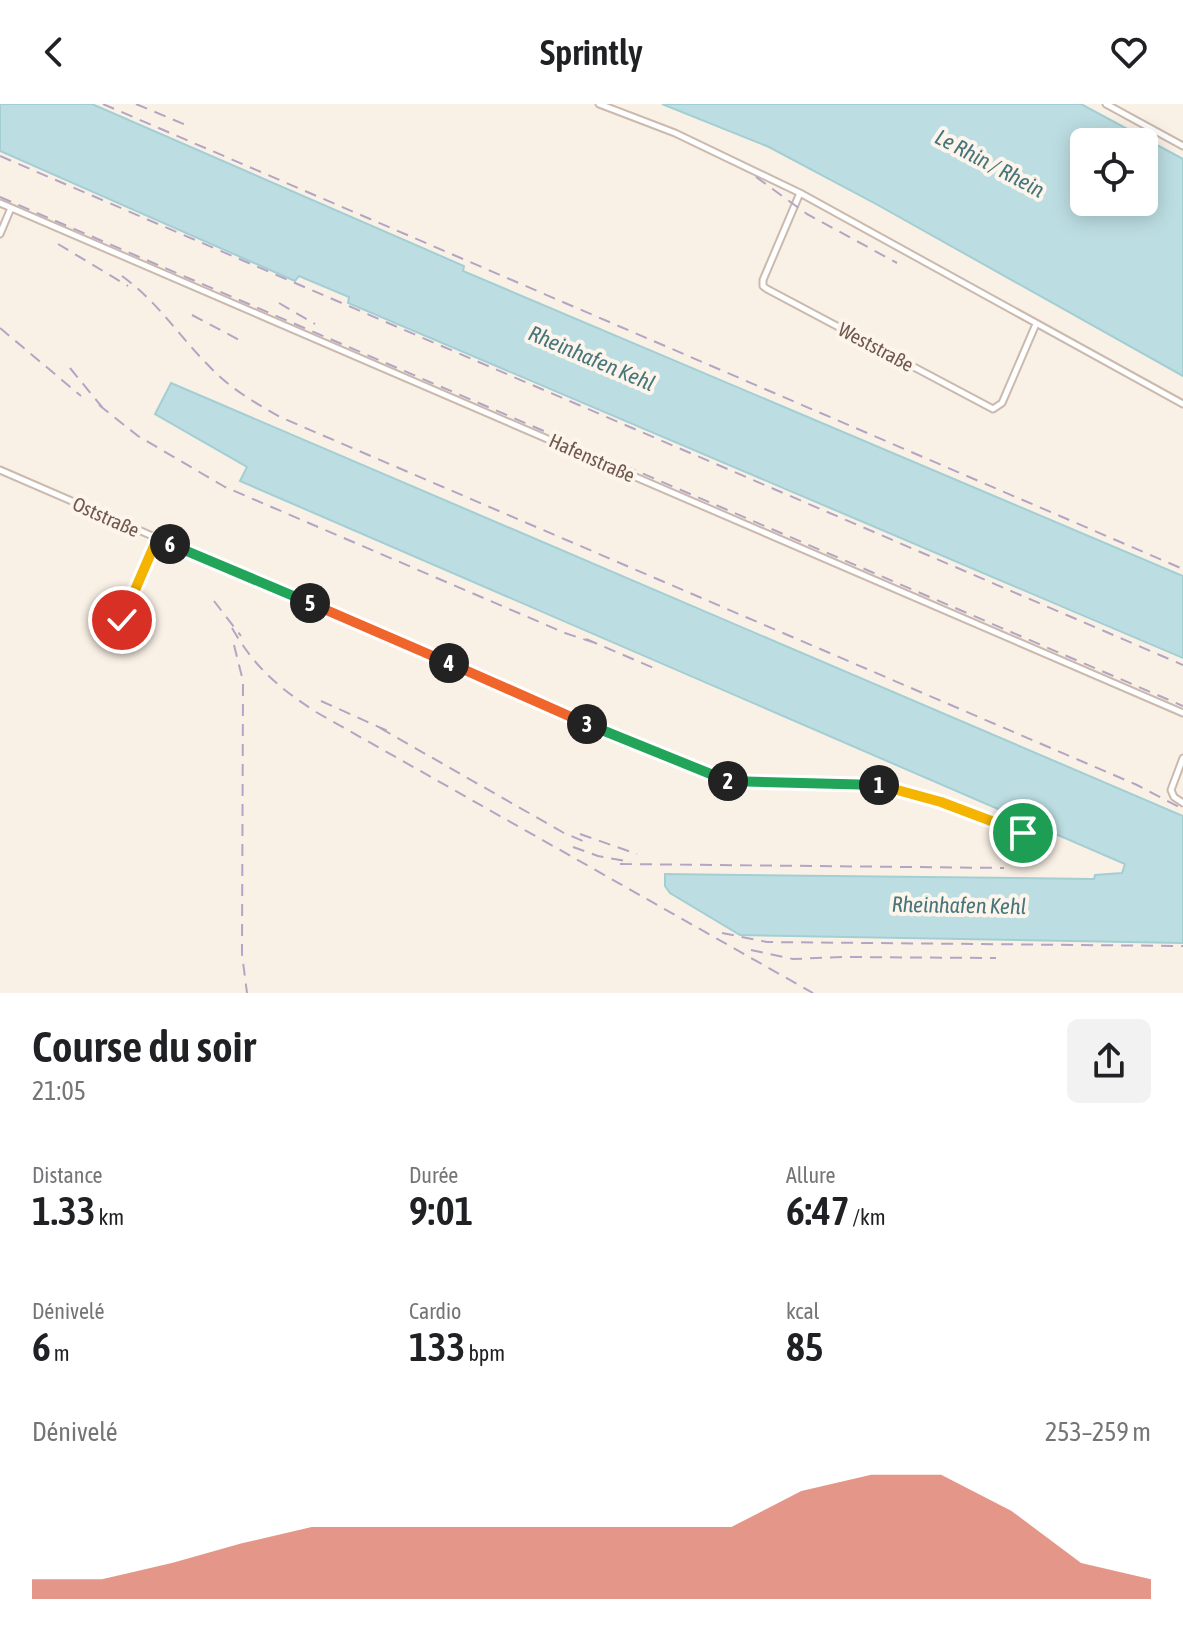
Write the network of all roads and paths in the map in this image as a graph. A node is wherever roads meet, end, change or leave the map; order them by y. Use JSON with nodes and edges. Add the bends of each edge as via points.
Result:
{"nodes":[{"id":1,"x":599,"y":104,"type":"edge"},
{"id":2,"x":1106,"y":104,"type":"edge"},
{"id":3,"x":1183,"y":146,"type":"edge"},
{"id":4,"x":800,"y":193,"type":"junction"},
{"id":5,"x":0,"y":203,"type":"edge"},
{"id":6,"x":11,"y":208,"type":"junction"},
{"id":7,"x":0,"y":234,"type":"edge"},
{"id":8,"x":1036,"y":324,"type":"junction"},
{"id":9,"x":1183,"y":404,"type":"edge"},
{"id":10,"x":0,"y":470,"type":"edge"},
{"id":11,"x":157,"y":539,"type":"junction"},
{"id":12,"x":122,"y":620,"type":"dead end"},
{"id":13,"x":1183,"y":713,"type":"edge"},
{"id":14,"x":1183,"y":758,"type":"edge"},
{"id":15,"x":1183,"y":803,"type":"edge"},
{"id":16,"x":1023,"y":833,"type":"dead end"}],
"edges":[{"from":1,"to":4,"type":"street","via":[[675,133]]},
{"from":2,"to":3,"type":"street"},
{"from":4,"to":8,"type":"street"},
{"from":4,"to":8,"type":"street","name":"Weststraße","via":[[763,280],[767,289],[993,409],[1002,403]]},
{"from":5,"to":6,"type":"street","name":"Hafenstraße"},
{"from":6,"to":7,"type":"street"},
{"from":6,"to":13,"type":"street","name":"Hafenstraße"},
{"from":8,"to":9,"type":"street"},
{"from":10,"to":11,"type":"street","name":"Oststraße"},
{"from":11,"to":12,"type":"street"},
{"from":11,"to":16,"type":"street","name":"Oststraße","via":[[722,780],[886,786]]},
{"from":14,"to":15,"type":"street","via":[[1171,790]]}]}
